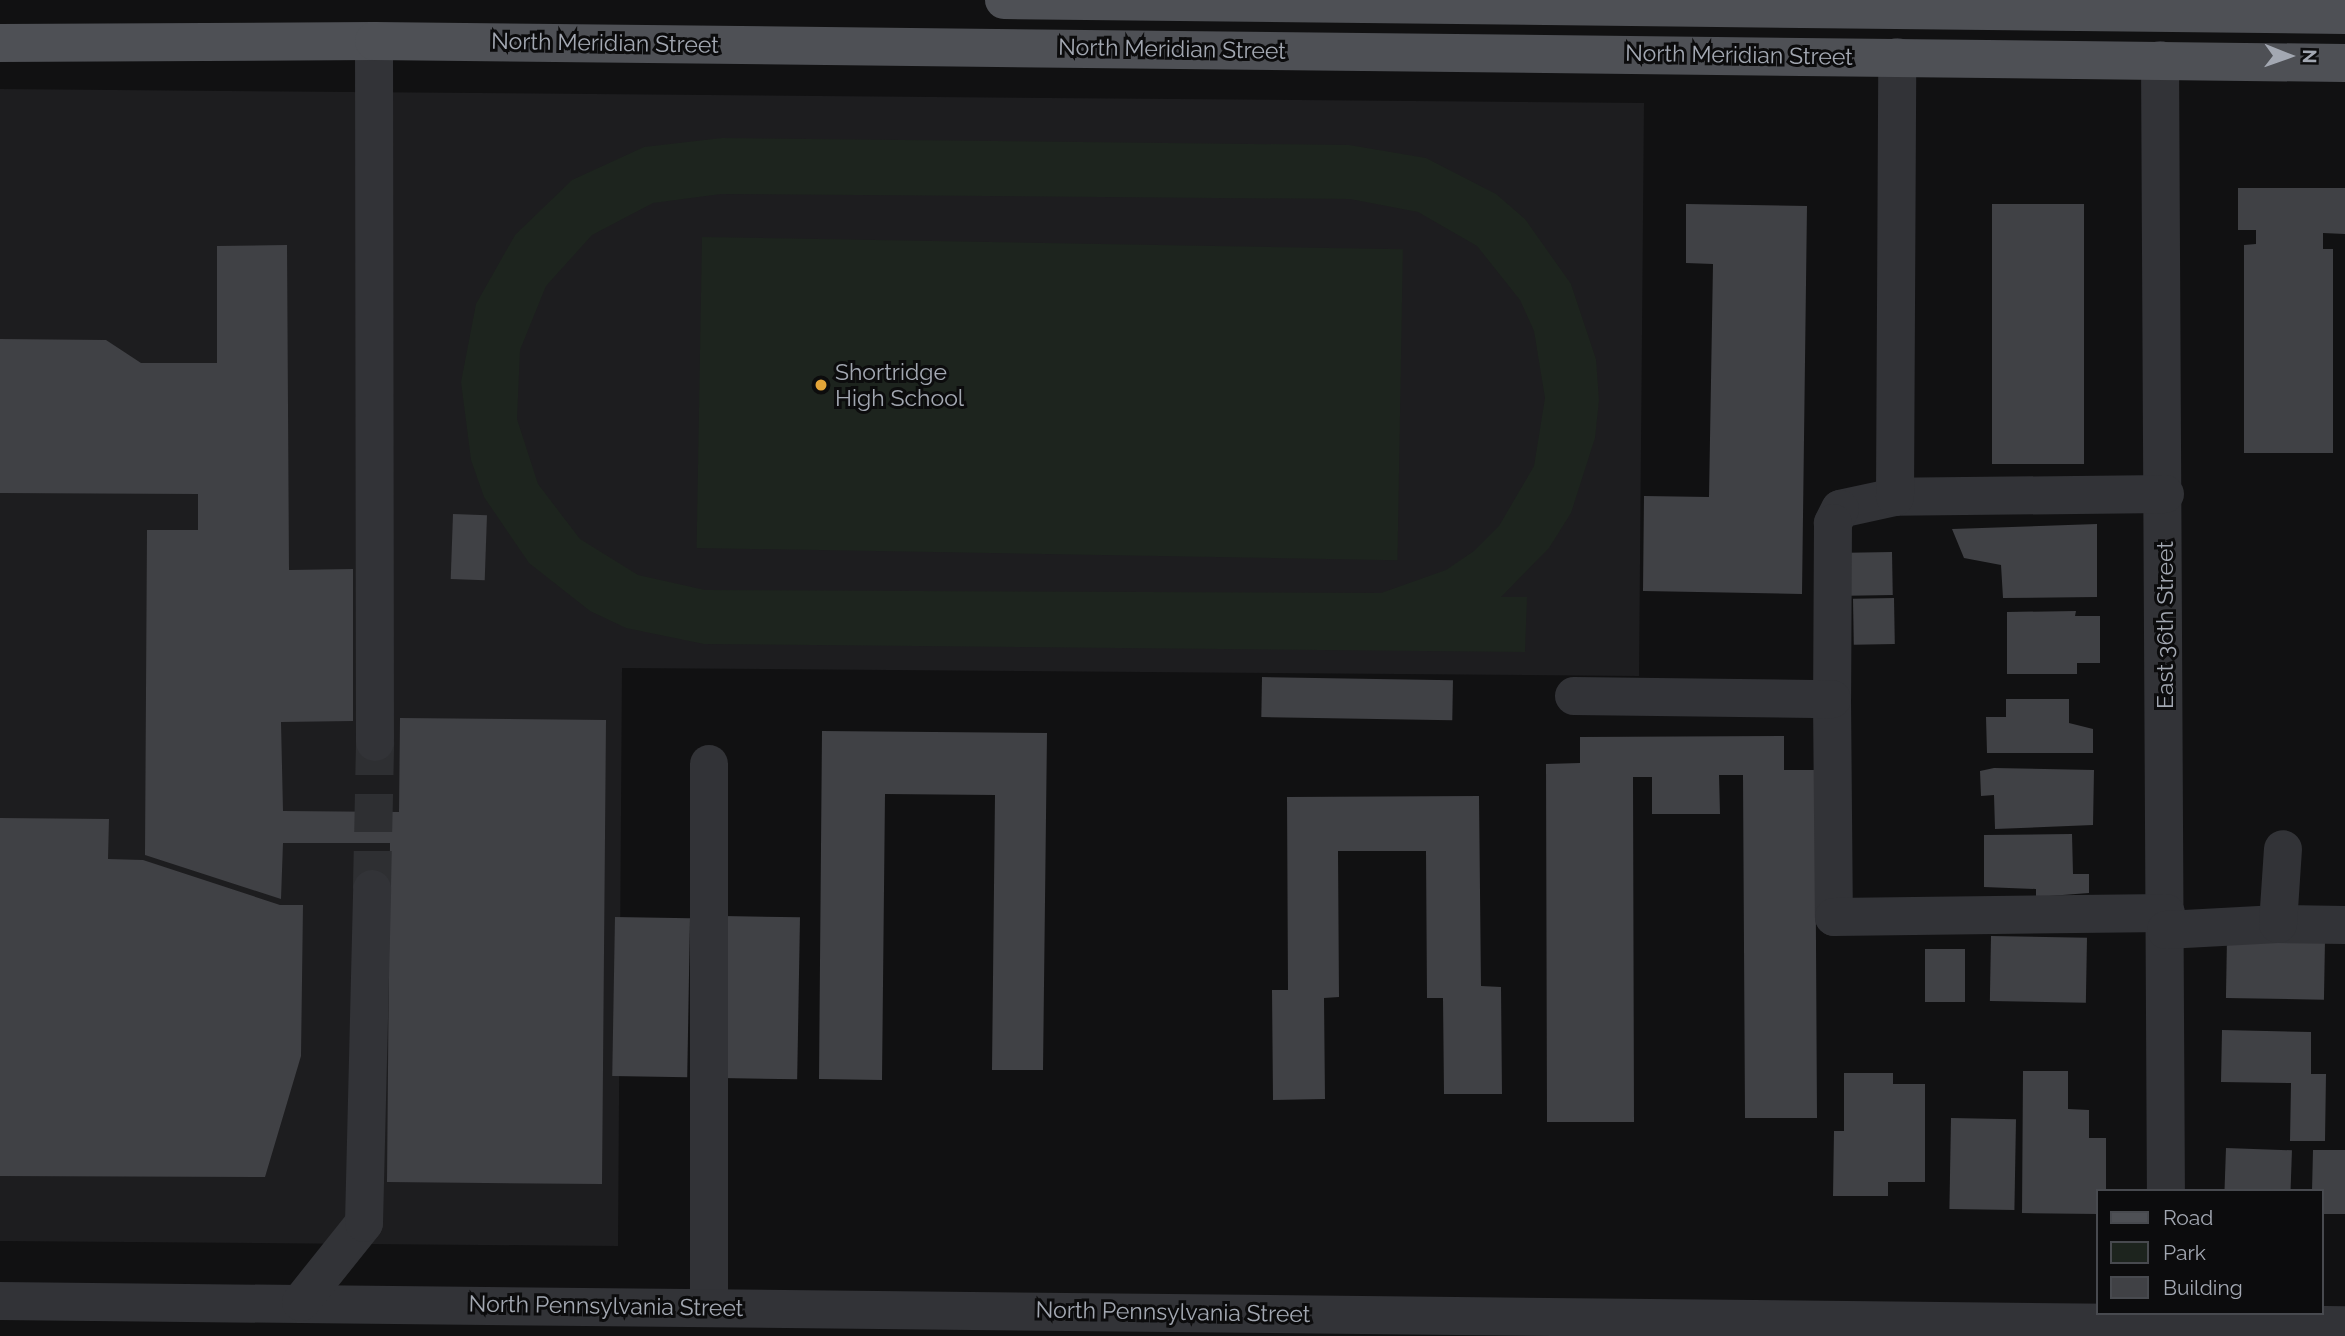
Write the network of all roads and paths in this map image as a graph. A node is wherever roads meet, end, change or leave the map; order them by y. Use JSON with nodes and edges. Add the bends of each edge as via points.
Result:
{"nodes":[{"id":1,"x":1004,"y":0,"type":"edge"},
{"id":2,"x":2146,"y":6,"type":"edge"},
{"id":3,"x":2323,"y":10,"type":"edge"},
{"id":4,"x":374,"y":41,"type":"junction"},
{"id":5,"x":0,"y":43,"type":"edge"},
{"id":6,"x":1897,"y":57,"type":"junction"},
{"id":7,"x":2160,"y":60,"type":"junction"},
{"id":8,"x":2345,"y":63,"type":"edge"},
{"id":9,"x":2165,"y":494,"type":"junction"},
{"id":10,"x":1895,"y":497,"type":"junction"},
{"id":11,"x":1574,"y":696,"type":"dead end"},
{"id":12,"x":1832,"y":699,"type":"junction"},
{"id":13,"x":375,"y":742,"type":"tunnel mouth"},
{"id":14,"x":709,"y":764,"type":"dead end"},
{"id":15,"x":2283,"y":849,"type":"dead end"},
{"id":16,"x":372,"y":888,"type":"tunnel mouth"},
{"id":17,"x":2166,"y":921,"type":"junction"},
{"id":18,"x":2278,"y":924,"type":"junction"},
{"id":19,"x":2345,"y":925,"type":"edge"},
{"id":20,"x":2166,"y":1189,"type":"edge"},
{"id":21,"x":0,"y":1301,"type":"edge"},
{"id":22,"x":301,"y":1302,"type":"junction"},
{"id":23,"x":709,"y":1307,"type":"junction"},
{"id":24,"x":2167,"y":1318,"type":"edge"},
{"id":25,"x":1142,"y":1324,"type":"edge"},
{"id":26,"x":1465,"y":1325,"type":"edge"},
{"id":27,"x":2345,"y":1325,"type":"edge"},
{"id":28,"x":1720,"y":1327,"type":"edge"},
{"id":29,"x":1949,"y":1328,"type":"edge"}],
"edges":[{"from":1,"to":2,"type":"main road","name":"North Meridian Street"},
{"from":2,"to":3,"type":"main road","name":"North Meridian Street"},
{"from":4,"to":5,"type":"main road","name":"North Meridian Street"},
{"from":4,"to":6,"type":"main road","name":"North Meridian Street"},
{"from":4,"to":13,"type":"street"},
{"from":6,"to":7,"type":"main road","name":"North Meridian Street"},
{"from":6,"to":10,"type":"street"},
{"from":7,"to":8,"type":"main road","name":"North Meridian Street"},
{"from":7,"to":9,"type":"street","name":"East 36th Street"},
{"from":9,"to":10,"type":"street"},
{"from":9,"to":17,"type":"street","name":"East 36th Street"},
{"from":10,"to":12,"type":"street","via":[[1840,509],[1833,523]]},
{"from":11,"to":12,"type":"street"},
{"from":12,"to":17,"type":"street","via":[[1834,917]]},
{"from":14,"to":23,"type":"street"},
{"from":15,"to":18,"type":"street"},
{"from":16,"to":22,"type":"street","via":[[364,1223]]},
{"from":17,"to":18,"type":"street"},
{"from":17,"to":20,"type":"street","name":"East 36th Street"},
{"from":18,"to":19,"type":"street"},
{"from":21,"to":22,"type":"street","name":"North Pennsylvania Street"},
{"from":22,"to":23,"type":"street","name":"North Pennsylvania Street"},
{"from":23,"to":25,"type":"street","name":"North Pennsylvania Street"},
{"from":24,"to":27,"type":"street","name":"North Pennsylvania Street"},
{"from":24,"to":29,"type":"street","name":"North Pennsylvania Street"},
{"from":25,"to":26,"type":"street","name":"North Pennsylvania Street"},
{"from":26,"to":28,"type":"street","name":"North Pennsylvania Street"},
{"from":28,"to":29,"type":"street","name":"North Pennsylvania Street"}]}
